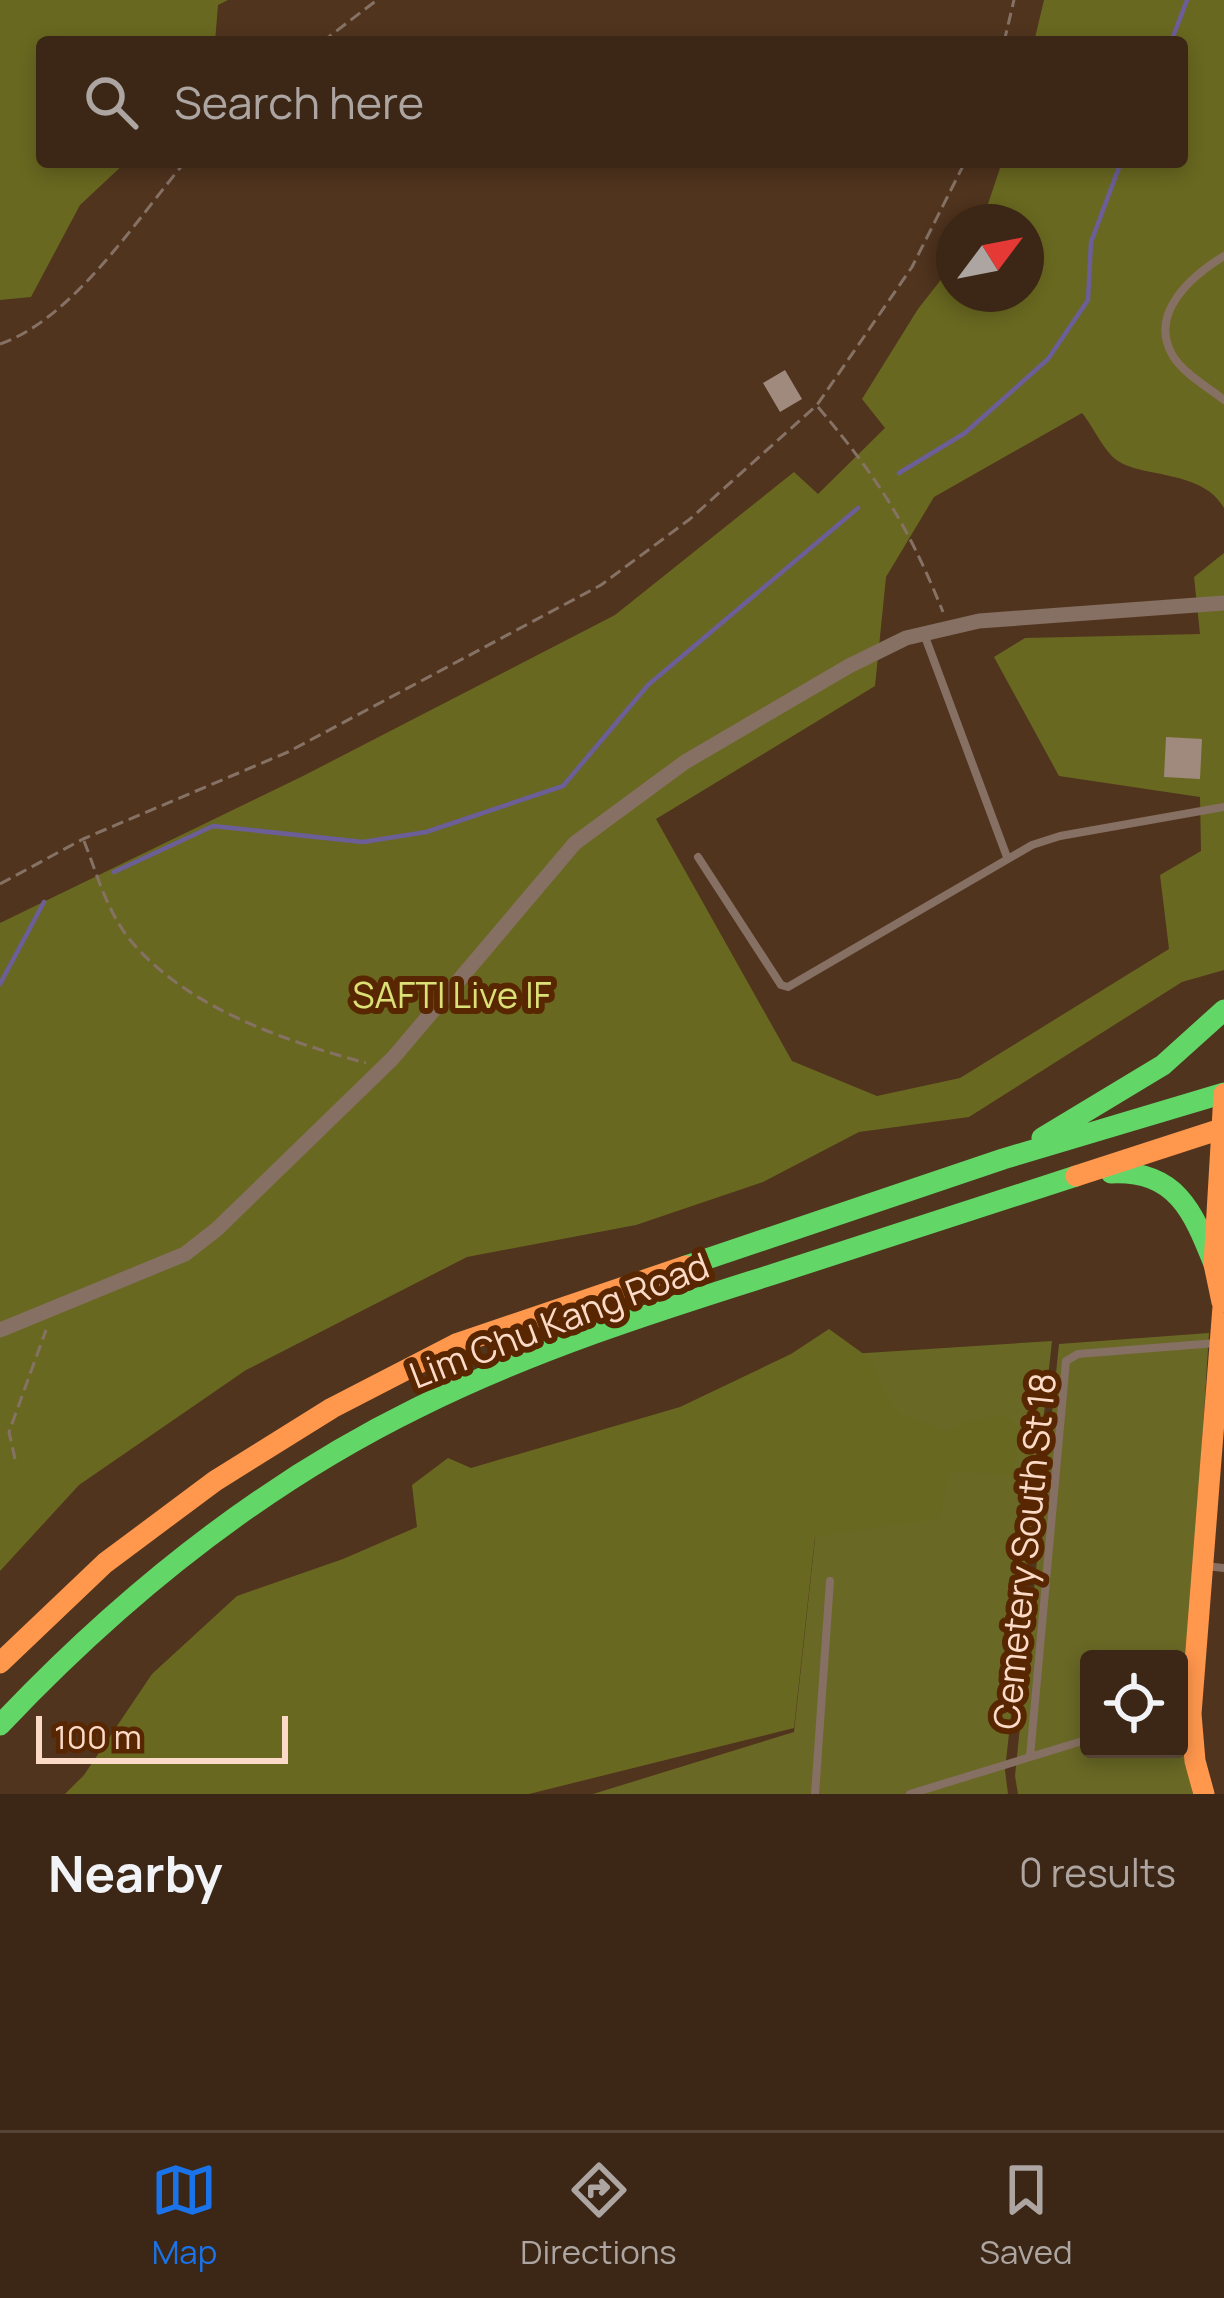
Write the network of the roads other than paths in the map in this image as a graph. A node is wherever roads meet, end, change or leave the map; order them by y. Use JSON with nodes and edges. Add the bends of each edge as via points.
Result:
{"nodes":[{"id":1,"x":1224,"y":256,"type":"edge"},
{"id":2,"x":1224,"y":400,"type":"edge"},
{"id":3,"x":1224,"y":603,"type":"edge"},
{"id":4,"x":923,"y":634,"type":"junction"},
{"id":5,"x":1224,"y":807,"type":"edge"},
{"id":6,"x":698,"y":857,"type":"dead end"},
{"id":7,"x":1007,"y":857,"type":"junction"},
{"id":8,"x":1224,"y":1010,"type":"edge"},
{"id":9,"x":1224,"y":1094,"type":"edge"},
{"id":10,"x":1223,"y":1128,"type":"edge"},
{"id":11,"x":1003,"y":1160,"type":"junction"},
{"id":12,"x":1058,"y":1182,"type":"junction"},
{"id":13,"x":1214,"y":1264,"type":"junction"},
{"id":14,"x":1224,"y":1299,"type":"edge"},
{"id":15,"x":0,"y":1330,"type":"edge"},
{"id":16,"x":1219,"y":1343,"type":"junction"},
{"id":17,"x":1214,"y":1567,"type":"edge"},
{"id":18,"x":830,"y":1580,"type":"dead end"},
{"id":19,"x":0,"y":1663,"type":"edge"},
{"id":20,"x":1188,"y":1700,"type":"edge"},
{"id":21,"x":0,"y":1724,"type":"edge"},
{"id":22,"x":1188,"y":1728,"type":"edge"},
{"id":23,"x":1080,"y":1742,"type":"edge"},
{"id":24,"x":1030,"y":1757,"type":"junction"},
{"id":25,"x":814,"y":1794,"type":"edge"},
{"id":26,"x":910,"y":1794,"type":"edge"},
{"id":27,"x":1204,"y":1794,"type":"edge"}],
"edges":[{"from":1,"to":2,"type":"lane","via":[[1180,289],[1167,335],[1172,356]]},
{"from":3,"to":4,"type":"street","via":[[979,620]]},
{"from":4,"to":7,"type":"lane"},
{"from":4,"to":15,"type":"street","via":[[849,666],[685,762],[575,843],[383,1068],[185,1254]]},
{"from":5,"to":7,"type":"lane","via":[[1060,836]]},
{"from":6,"to":7,"type":"lane","via":[[788,987]]},
{"from":8,"to":11,"type":"main road","via":[[1100,1106]]},
{"from":9,"to":10,"type":"main road"},
{"from":9,"to":11,"type":"main road","name":"Lim Chu Kang Road"},
{"from":10,"to":12,"type":"main road","name":"Lim Chu Kang Road"},
{"from":10,"to":13,"type":"main road"},
{"from":11,"to":19,"type":"main road","name":"Lim Chu Kang Road","via":[[456,1344],[215,1480],[105,1564]]},
{"from":12,"to":13,"type":"main road","via":[[1123,1171],[1154,1175],[1185,1201]]},
{"from":12,"to":21,"type":"main road","name":"Lim Chu Kang Road","via":[[610,1327],[480,1378],[352,1443],[137,1592]]},
{"from":13,"to":14,"type":"main road"},
{"from":14,"to":16,"type":"main road"},
{"from":16,"to":17,"type":"main road"},
{"from":16,"to":24,"type":"lane","name":"Cemetery South St 18","via":[[1066,1361]]},
{"from":17,"to":20,"type":"main road"},
{"from":18,"to":25,"type":"lane"},
{"from":22,"to":27,"type":"main road"},
{"from":23,"to":24,"type":"lane"},
{"from":24,"to":26,"type":"lane"}]}
